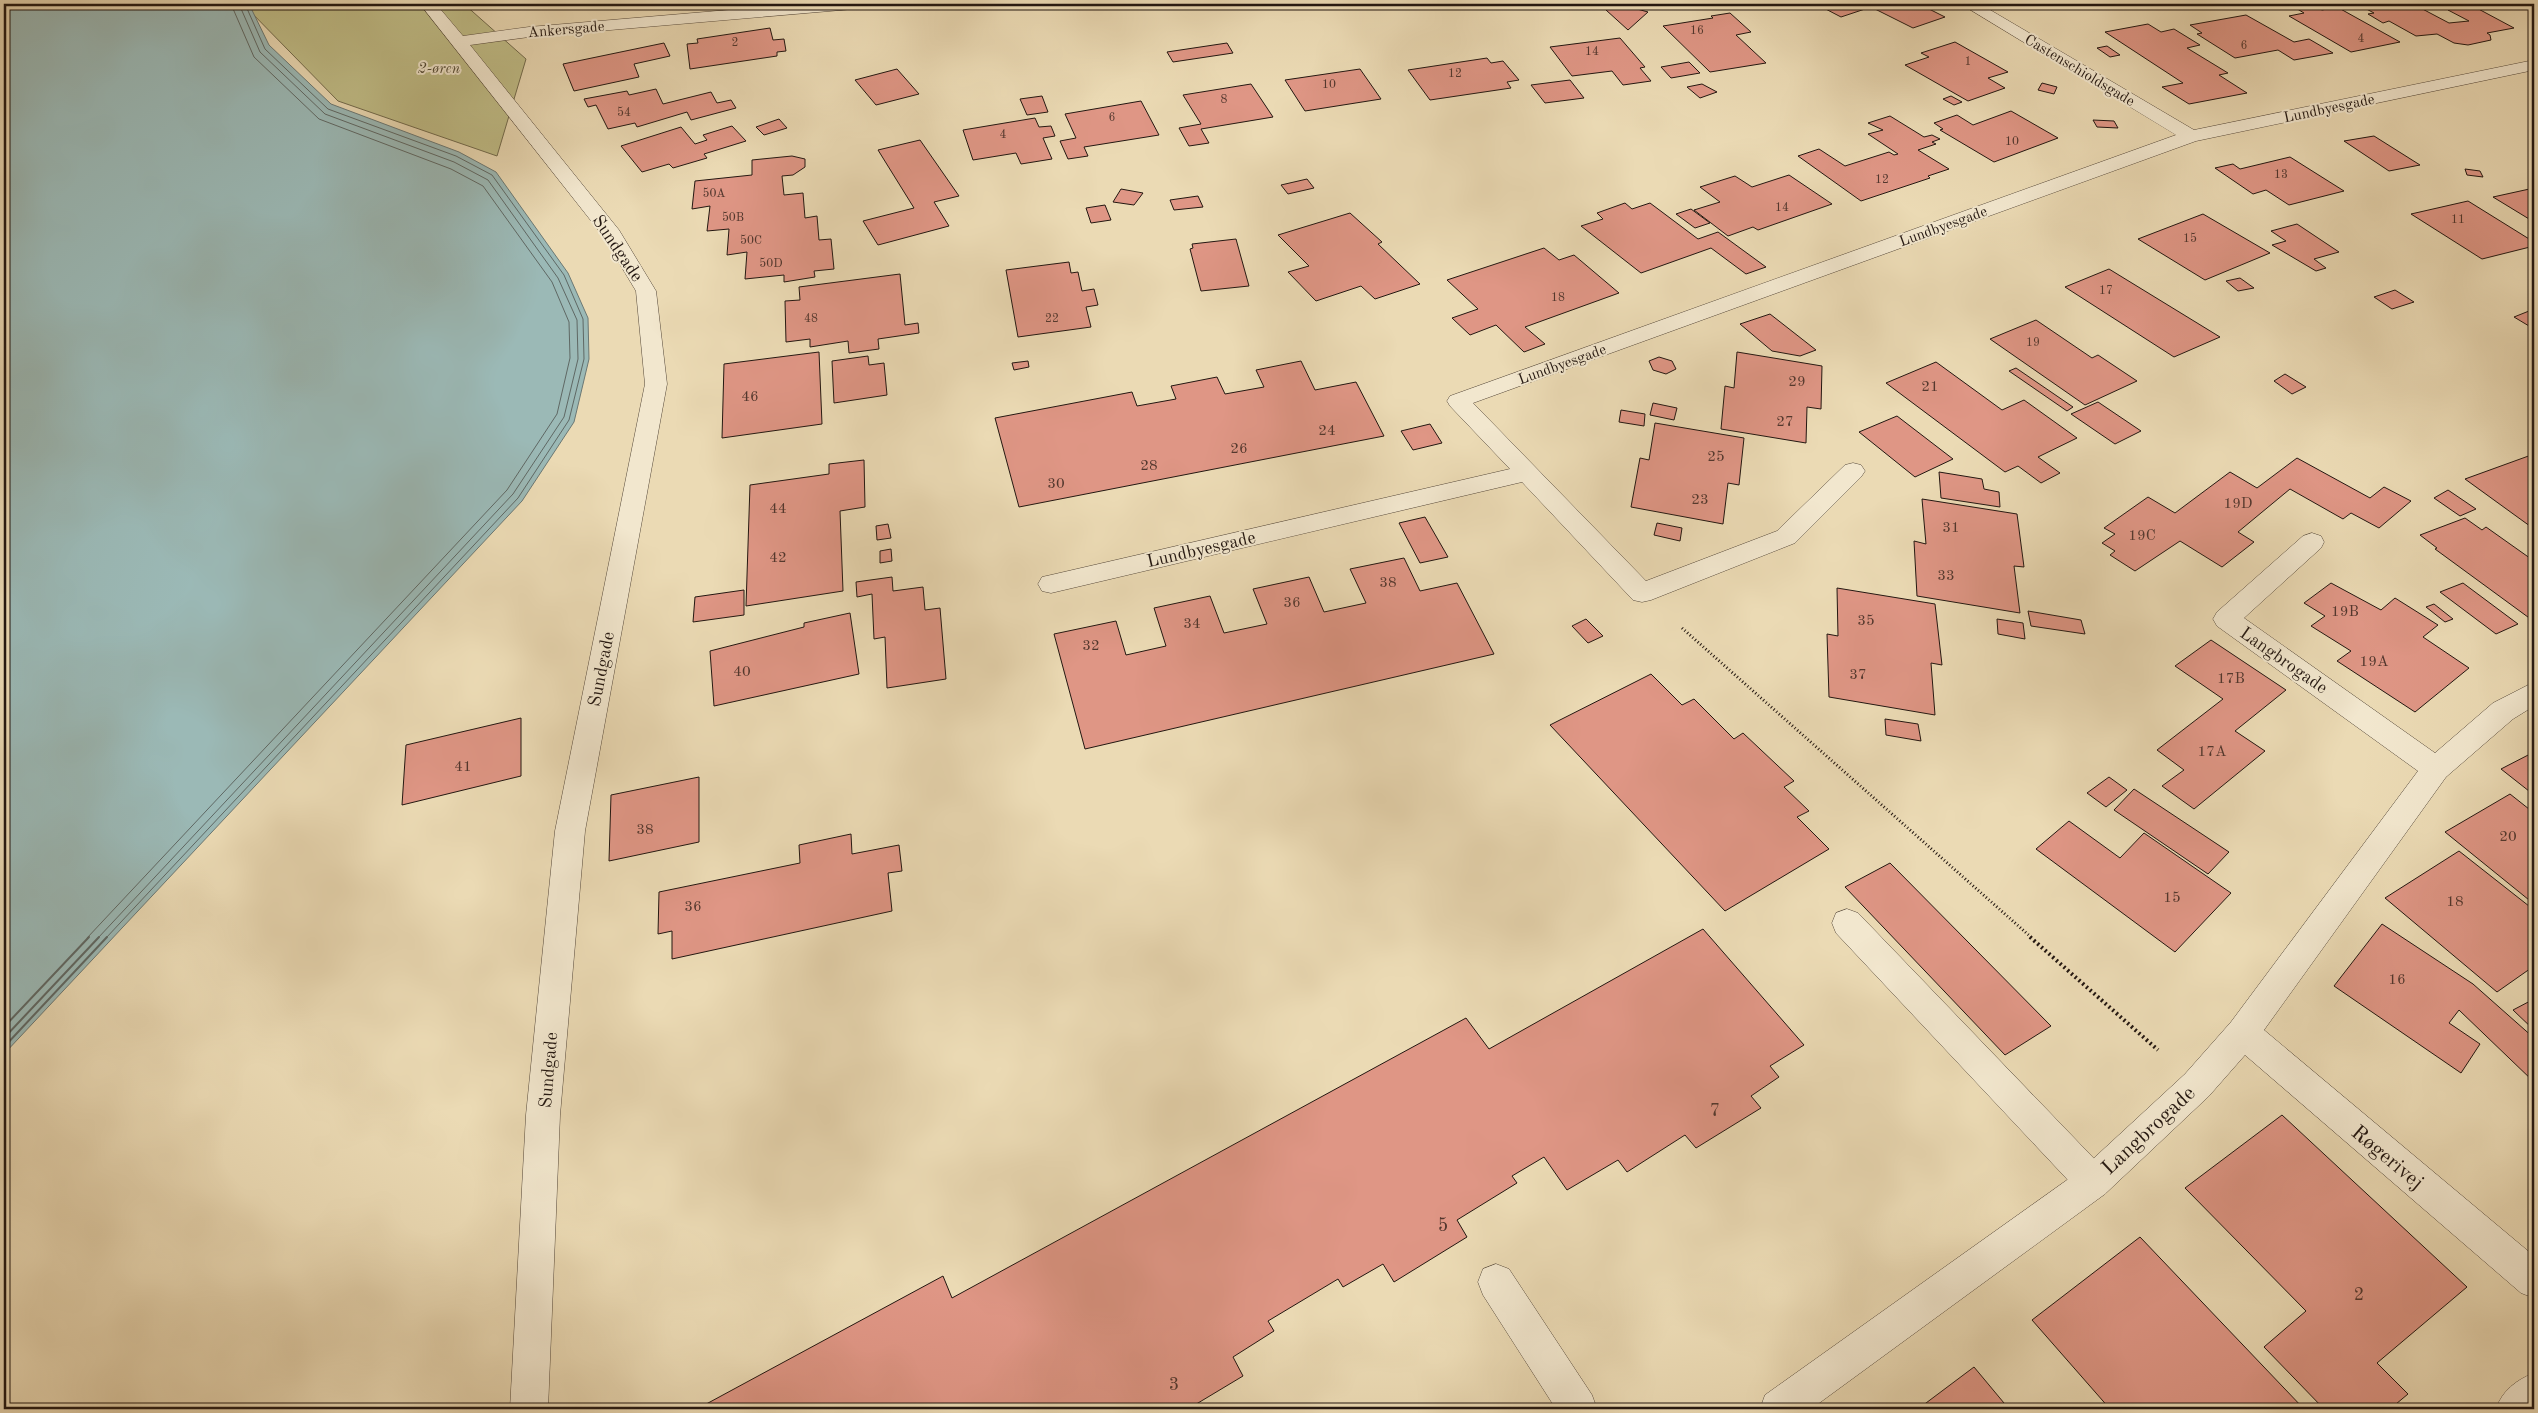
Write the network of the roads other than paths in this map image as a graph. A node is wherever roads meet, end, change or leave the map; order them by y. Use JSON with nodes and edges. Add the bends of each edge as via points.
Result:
{"nodes":[{"id":1,"x":428,"y":4,"type":"edge"},
{"id":2,"x":853,"y":4,"type":"edge"},
{"id":3,"x":1969,"y":4,"type":"edge"},
{"id":4,"x":781,"y":6,"type":"edge"},
{"id":5,"x":459,"y":42,"type":"junction"},
{"id":6,"x":2534,"y":65,"type":"edge"},
{"id":7,"x":2191,"y":136,"type":"junction"},
{"id":8,"x":1527,"y":472,"type":"junction"},
{"id":9,"x":1853,"y":472,"type":"dead end"},
{"id":10,"x":2312,"y":542,"type":"dead end"},
{"id":11,"x":1051,"y":584,"type":"dead end"},
{"id":12,"x":2534,"y":693,"type":"edge"},
{"id":13,"x":2436,"y":769,"type":"junction"},
{"id":14,"x":1847,"y":923,"type":"dead end"},
{"id":15,"x":2243,"y":1033,"type":"junction"},
{"id":16,"x":2093,"y":1182,"type":"junction"},
{"id":17,"x":2534,"y":1280,"type":"edge"},
{"id":18,"x":1496,"y":1282,"type":"dead end"},
{"id":19,"x":2534,"y":1392,"type":"edge"},
{"id":20,"x":529,"y":1409,"type":"edge"},
{"id":21,"x":1578,"y":1409,"type":"edge"},
{"id":22,"x":1779,"y":1409,"type":"edge"},
{"id":23,"x":2515,"y":1409,"type":"edge"}],
"edges":[{"from":1,"to":5,"type":"street","name":"Sundgade"},
{"from":2,"to":4,"type":"street","name":"Ankersgade"},
{"from":3,"to":7,"type":"street","name":"Castenschioldsgade"},
{"from":4,"to":5,"type":"street","name":"Ankersgade"},
{"from":5,"to":20,"type":"street","name":"Sundgade","via":[[612,234],[646,291],[656,384],[570,831],[543,1116]]},
{"from":6,"to":7,"type":"street","name":"Lundbyesgade"},
{"from":7,"to":8,"type":"street","name":"Lundbyesgade","via":[[1458,401]]},
{"from":8,"to":9,"type":"street","name":"Lundbyesgade","via":[[1642,593],[1786,537]]},
{"from":8,"to":11,"type":"street","name":"Lundbyesgade"},
{"from":10,"to":13,"type":"street","name":"Langbrogade","via":[[2226,619]]},
{"from":12,"to":13,"type":"street","name":"Langbrogade","via":[[2503,711]]},
{"from":13,"to":15,"type":"street","name":"Langbrogade"},
{"from":14,"to":16,"type":"street"},
{"from":15,"to":16,"type":"street","name":"Langbrogade","via":[[2197,1085]]},
{"from":15,"to":17,"type":"street","name":"Røgerivej"},
{"from":16,"to":22,"type":"street","name":"Langbrogade"},
{"from":18,"to":21,"type":"street"},
{"from":19,"to":23,"type":"street"}]}
